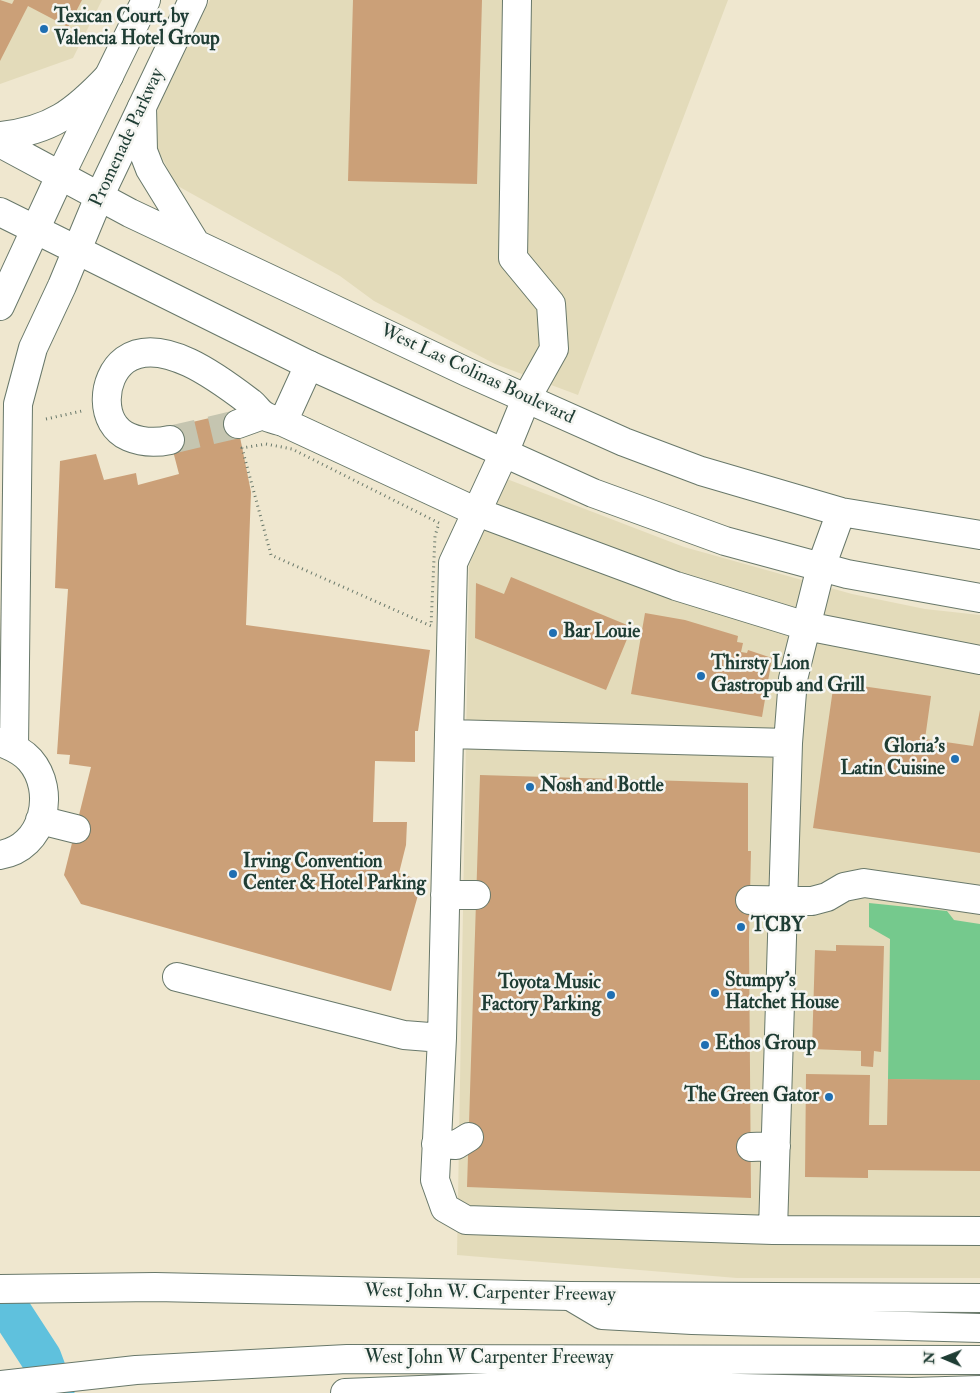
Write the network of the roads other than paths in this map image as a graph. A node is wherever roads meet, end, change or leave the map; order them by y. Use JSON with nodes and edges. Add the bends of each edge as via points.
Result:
{"nodes":[{"id":1,"x":146,"y":0,"type":"edge"},
{"id":2,"x":194,"y":0,"type":"edge"},
{"id":3,"x":517,"y":0,"type":"edge"},
{"id":4,"x":109,"y":76,"type":"junction"},
{"id":5,"x":142,"y":107,"type":"junction"},
{"id":6,"x":0,"y":136,"type":"edge"},
{"id":7,"x":0,"y":143,"type":"edge"},
{"id":8,"x":60,"y":176,"type":"junction"},
{"id":9,"x":99,"y":197,"type":"junction"},
{"id":10,"x":0,"y":212,"type":"edge"},
{"id":11,"x":34,"y":230,"type":"junction"},
{"id":12,"x":196,"y":244,"type":"junction"},
{"id":13,"x":76,"y":249,"type":"junction"},
{"id":14,"x":0,"y":306,"type":"edge"},
{"id":15,"x":309,"y":365,"type":"junction"},
{"id":16,"x":526,"y":399,"type":"junction"},
{"id":17,"x":273,"y":419,"type":"junction"},
{"id":18,"x":238,"y":424,"type":"tunnel mouth"},
{"id":19,"x":170,"y":440,"type":"tunnel mouth"},
{"id":20,"x":504,"y":453,"type":"junction"},
{"id":21,"x":477,"y":512,"type":"junction"},
{"id":22,"x":841,"y":512,"type":"junction"},
{"id":23,"x":980,"y":535,"type":"edge"},
{"id":24,"x":821,"y":567,"type":"junction"},
{"id":25,"x":980,"y":598,"type":"edge"},
{"id":26,"x":806,"y":626,"type":"junction"},
{"id":27,"x":980,"y":660,"type":"edge"},
{"id":28,"x":448,"y":734,"type":"junction"},
{"id":29,"x":788,"y":743,"type":"junction"},
{"id":30,"x":7,"y":745,"type":"edge"},
{"id":31,"x":42,"y":813,"type":"junction"},
{"id":32,"x":78,"y":822,"type":"dead end"},
{"id":33,"x":0,"y":855,"type":"edge"},
{"id":34,"x":445,"y":895,"type":"junction"},
{"id":35,"x":476,"y":895,"type":"dead end"},
{"id":36,"x":750,"y":900,"type":"dead end"},
{"id":37,"x":783,"y":900,"type":"junction"},
{"id":38,"x":980,"y":900,"type":"edge"},
{"id":39,"x":177,"y":977,"type":"dead end"},
{"id":40,"x":442,"y":1038,"type":"junction"},
{"id":41,"x":773,"y":1230,"type":"junction"},
{"id":42,"x":980,"y":1231,"type":"edge"},
{"id":43,"x":0,"y":1289,"type":"edge"},
{"id":44,"x":570,"y":1296,"type":"junction"},
{"id":45,"x":980,"y":1298,"type":"edge"},
{"id":46,"x":980,"y":1328,"type":"edge"},
{"id":47,"x":980,"y":1360,"type":"edge"},
{"id":48,"x":8,"y":1384,"type":"edge"},
{"id":49,"x":980,"y":1390,"type":"edge"},
{"id":50,"x":345,"y":1393,"type":"edge"}],
"edges":[{"from":1,"to":4,"type":"main road"},
{"from":2,"to":5,"type":"main road","name":"Promenade Parkway"},
{"from":3,"to":16,"type":"main road","via":[[513,258],[550,304],[554,349]]},
{"from":4,"to":6,"type":"main road","via":[[85,102],[56,122],[23,134]]},
{"from":4,"to":8,"type":"main road"},
{"from":5,"to":9,"type":"main road","name":"Promenade Parkway"},
{"from":5,"to":12,"type":"main road","via":[[143,151],[150,169]]},
{"from":7,"to":8,"type":"main road","name":"West Las Colinas Boulevard"},
{"from":8,"to":9,"type":"main road","name":"West Las Colinas Boulevard"},
{"from":8,"to":11,"type":"main road"},
{"from":9,"to":12,"type":"main road","name":"West Las Colinas Boulevard"},
{"from":9,"to":13,"type":"main road","name":"Promenade Parkway"},
{"from":10,"to":11,"type":"main road"},
{"from":11,"to":13,"type":"main road"},
{"from":11,"to":14,"type":"main road"},
{"from":12,"to":16,"type":"main road","name":"West Las Colinas Boulevard"},
{"from":13,"to":15,"type":"main road"},
{"from":13,"to":30,"type":"main road","name":"Promenade Parkway","via":[[33,348],[18,404]]},
{"from":15,"to":17,"type":"main road"},
{"from":15,"to":20,"type":"main road"},
{"from":16,"to":20,"type":"main road"},
{"from":16,"to":22,"type":"main road","name":"West Las Colinas Boulevard","via":[[701,471]]},
{"from":17,"to":18,"type":"main road"},
{"from":17,"to":19,"type":"main road","via":[[214,376],[173,356],[153,351],[126,359],[112,374],[107,386],[108,413],[113,423],[128,437],[138,440],[154,443]]},
{"from":17,"to":21,"type":"main road"},
{"from":20,"to":21,"type":"main road"},
{"from":20,"to":24,"type":"main road","via":[[594,493],[724,541]]},
{"from":21,"to":26,"type":"main road","via":[[676,586]]},
{"from":21,"to":28,"type":"main road","via":[[453,563]]},
{"from":22,"to":23,"type":"main road","name":"West Las Colinas Boulevard"},
{"from":22,"to":24,"type":"main road"},
{"from":24,"to":25,"type":"main road"},
{"from":24,"to":26,"type":"main road"},
{"from":26,"to":27,"type":"main road"},
{"from":26,"to":29,"type":"main road","via":[[793,679]]},
{"from":28,"to":29,"type":"main road"},
{"from":28,"to":34,"type":"main road"},
{"from":29,"to":37,"type":"main road"},
{"from":30,"to":31,"type":"main road","via":[[29,759],[40,775],[45,794]]},
{"from":31,"to":32,"type":"main road"},
{"from":31,"to":33,"type":"main road","via":[[36,831],[22,845]]},
{"from":34,"to":35,"type":"main road"},
{"from":34,"to":40,"type":"main road"},
{"from":36,"to":37,"type":"main road"},
{"from":37,"to":38,"type":"main road","via":[[812,901],[844,887],[864,883]]},
{"from":37,"to":41,"type":"main road","via":[[763,1146]]},
{"from":39,"to":40,"type":"main road","via":[[404,1035]]},
{"from":40,"to":41,"type":"main road","via":[[457,1145],[435,1180],[444,1208],[466,1220]]},
{"from":41,"to":42,"type":"main road"},
{"from":43,"to":44,"type":"main road","name":"West John W. Carpenter Freeway","via":[[165,1288]]},
{"from":44,"to":45,"type":"main road","name":"West John W. Carpenter Freeway"},
{"from":44,"to":46,"type":"main road","via":[[602,1315]]},
{"from":47,"to":48,"type":"main road","name":"West John W Carpenter Freeway","via":[[348,1359],[136,1370]]},
{"from":49,"to":50,"type":"main road","via":[[912,1392],[569,1384]]}]}
